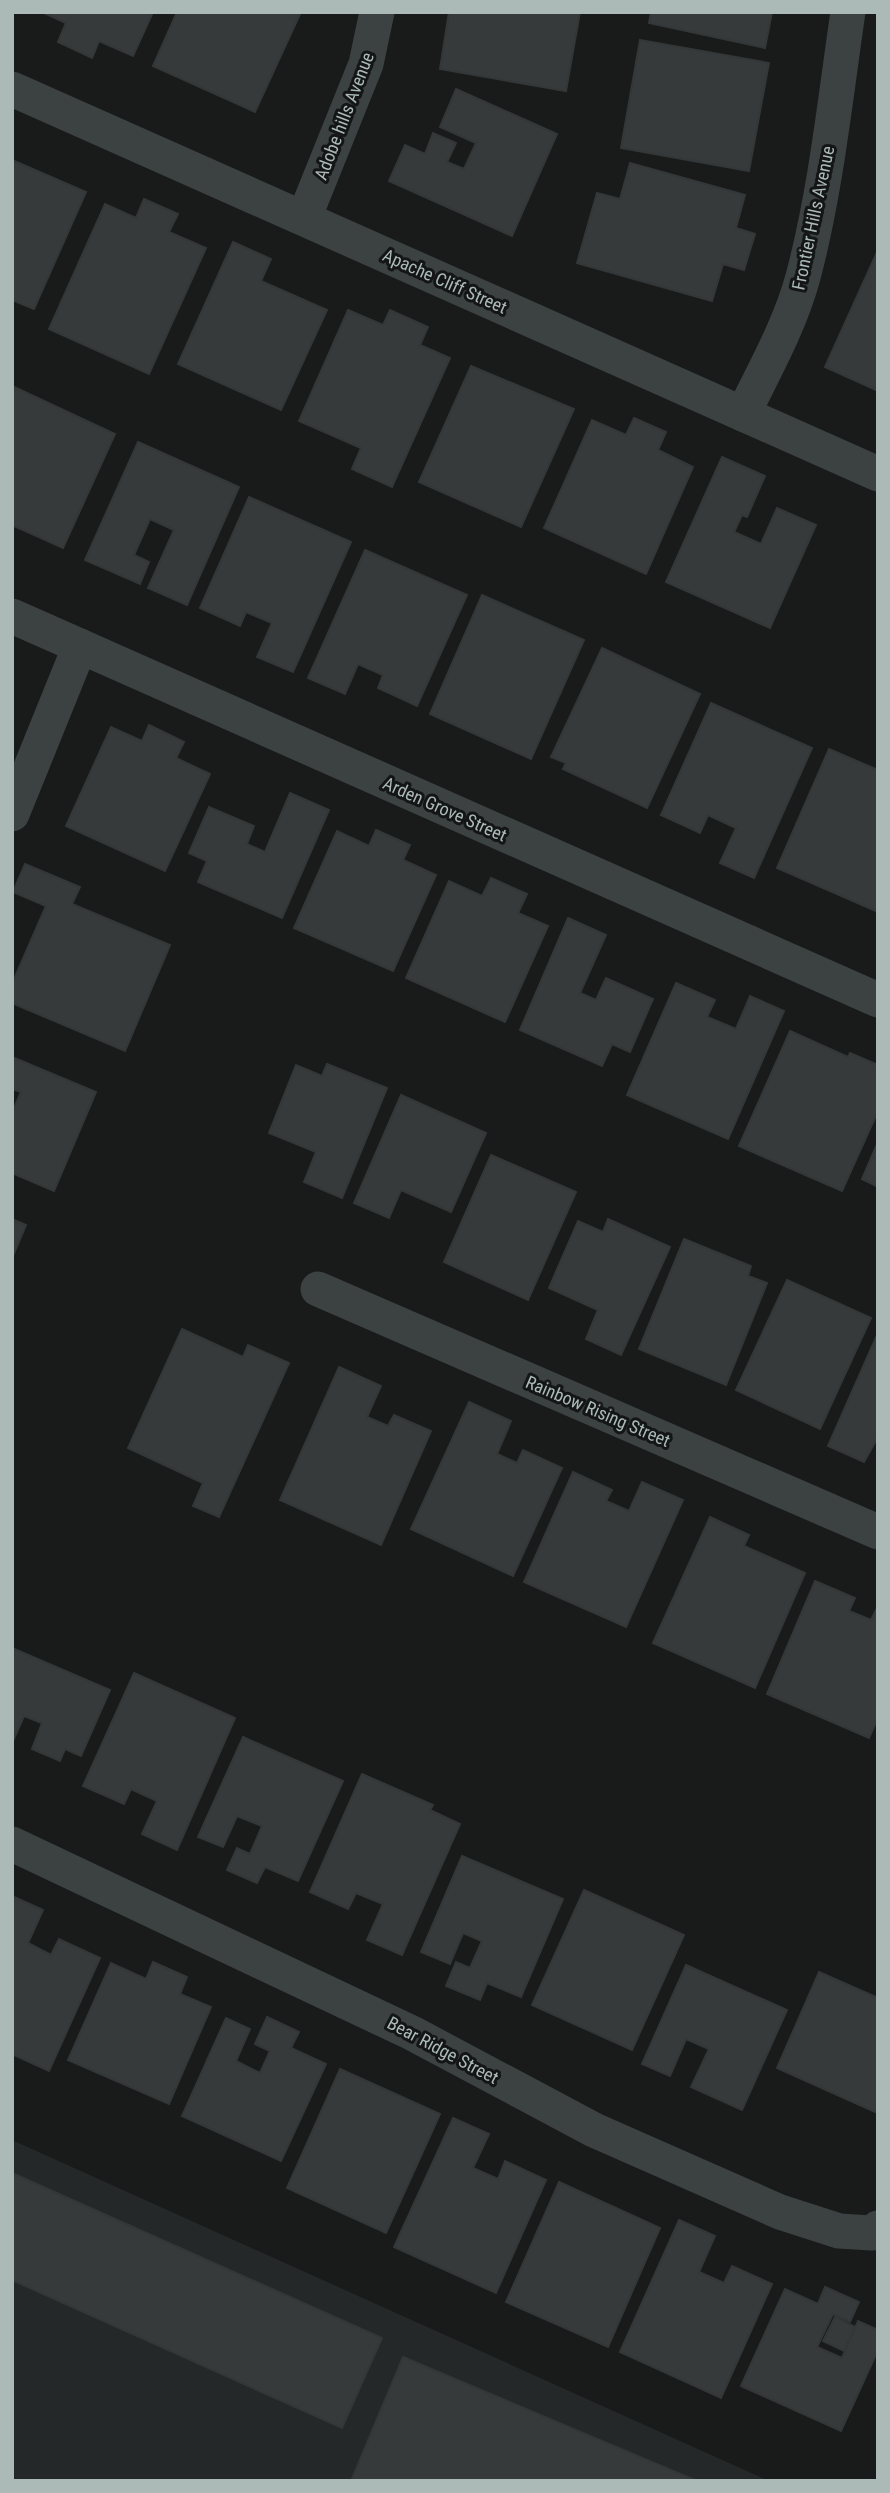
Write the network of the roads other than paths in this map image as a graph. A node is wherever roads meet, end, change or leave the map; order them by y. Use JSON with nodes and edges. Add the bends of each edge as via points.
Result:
{"nodes":[{"id":1,"x":377,"y":12,"type":"edge"},
{"id":2,"x":848,"y":12,"type":"edge"},
{"id":3,"x":12,"y":89,"type":"edge"},
{"id":4,"x":304,"y":218,"type":"junction"},
{"id":5,"x":743,"y":414,"type":"junction"},
{"id":6,"x":878,"y":474,"type":"edge"},
{"id":7,"x":12,"y":615,"type":"edge"},
{"id":8,"x":80,"y":646,"type":"junction"},
{"id":9,"x":12,"y":814,"type":"edge"},
{"id":10,"x":878,"y":1000,"type":"edge"},
{"id":11,"x":318,"y":1289,"type":"dead end"},
{"id":12,"x":878,"y":1532,"type":"edge"},
{"id":13,"x":12,"y":1844,"type":"edge"},
{"id":14,"x":878,"y":2228,"type":"edge"}],
"edges":[{"from":1,"to":4,"type":"street","name":"Adobe hills Avenue","via":[[366,64]]},
{"from":2,"to":5,"type":"street","name":"Frontier Hills Avenue","via":[[830,140],[803,279],[782,335]]},
{"from":3,"to":4,"type":"street","name":"Apache Cliff Street"},
{"from":4,"to":5,"type":"street","name":"Apache Cliff Street"},
{"from":5,"to":6,"type":"street","name":"Apache Cliff Street"},
{"from":7,"to":8,"type":"street","name":"Arden Grove Street"},
{"from":8,"to":9,"type":"street"},
{"from":8,"to":10,"type":"street","name":"Arden Grove Street"},
{"from":11,"to":12,"type":"street","name":"Rainbow Rising Street"},
{"from":13,"to":14,"type":"street","name":"Bear Ridge Street","via":[[412,2033],[619,2141],[780,2212],[839,2231],[872,2232]]}]}
